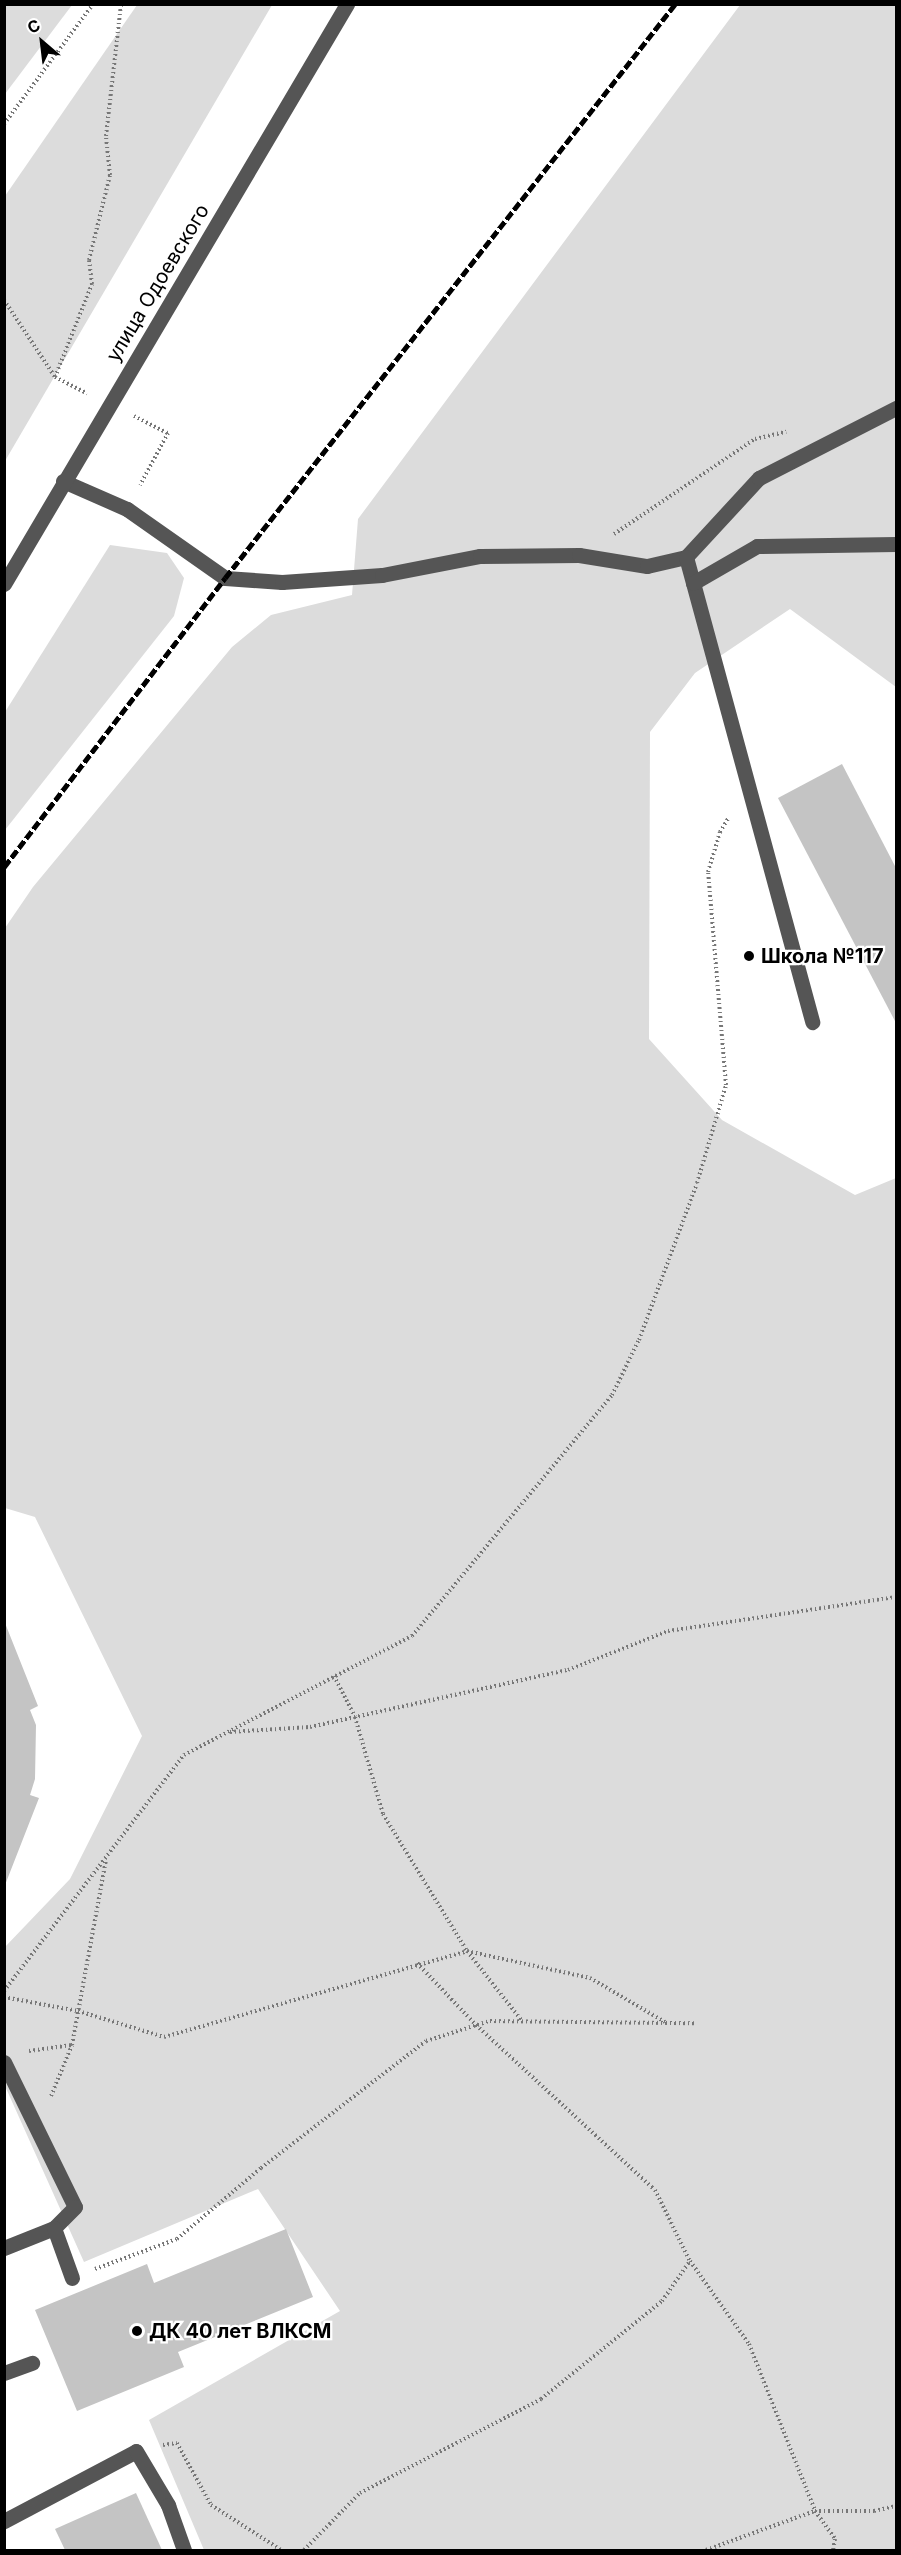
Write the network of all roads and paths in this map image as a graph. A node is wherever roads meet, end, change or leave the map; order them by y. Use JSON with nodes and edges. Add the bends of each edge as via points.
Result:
{"nodes":[{"id":1,"x":93,"y":4,"type":"edge"},
{"id":2,"x":121,"y":4,"type":"edge"},
{"id":3,"x":347,"y":4,"type":"edge"},
{"id":4,"x":4,"y":124,"type":"edge"},
{"id":5,"x":4,"y":300,"type":"edge"},
{"id":6,"x":55,"y":377,"type":"junction"},
{"id":7,"x":110,"y":405,"type":"junction"},
{"id":8,"x":897,"y":408,"type":"edge"},
{"id":9,"x":788,"y":431,"type":"dead end"},
{"id":10,"x":63,"y":481,"type":"junction"},
{"id":11,"x":126,"y":509,"type":"junction"},
{"id":12,"x":897,"y":544,"type":"edge"},
{"id":13,"x":579,"y":555,"type":"junction"},
{"id":14,"x":686,"y":557,"type":"junction"},
{"id":15,"x":693,"y":583,"type":"junction"},
{"id":16,"x":4,"y":584,"type":"edge"},
{"id":17,"x":747,"y":788,"type":"junction"},
{"id":18,"x":812,"y":1022,"type":"dead end"},
{"id":19,"x":897,"y":1597,"type":"edge"},
{"id":20,"x":334,"y":1676,"type":"junction"},
{"id":21,"x":355,"y":1717,"type":"junction"},
{"id":22,"x":226,"y":1732,"type":"junction"},
{"id":23,"x":106,"y":1858,"type":"junction"},
{"id":24,"x":467,"y":1951,"type":"junction"},
{"id":25,"x":417,"y":1963,"type":"junction"},
{"id":26,"x":4,"y":1991,"type":"edge"},
{"id":27,"x":4,"y":1997,"type":"edge"},
{"id":28,"x":78,"y":2011,"type":"junction"},
{"id":29,"x":522,"y":2021,"type":"junction"},
{"id":30,"x":666,"y":2022,"type":"junction"},
{"id":31,"x":694,"y":2023,"type":"dead end"},
{"id":32,"x":476,"y":2025,"type":"junction"},
{"id":33,"x":72,"y":2045,"type":"junction"},
{"id":34,"x":4,"y":2062,"type":"edge"},
{"id":35,"x":37,"y":2129,"type":"junction"},
{"id":36,"x":54,"y":2228,"type":"junction"},
{"id":37,"x":4,"y":2248,"type":"edge"},
{"id":38,"x":690,"y":2261,"type":"junction"},
{"id":39,"x":72,"y":2278,"type":"joint"},
{"id":40,"x":32,"y":2363,"type":"dead end"},
{"id":41,"x":4,"y":2373,"type":"edge"},
{"id":42,"x":136,"y":2451,"type":"junction"},
{"id":43,"x":897,"y":2506,"type":"edge"},
{"id":44,"x":815,"y":2511,"type":"junction"},
{"id":45,"x":4,"y":2521,"type":"edge"},
{"id":46,"x":184,"y":2550,"type":"edge"},
{"id":47,"x":281,"y":2550,"type":"edge"},
{"id":48,"x":304,"y":2550,"type":"edge"},
{"id":49,"x":706,"y":2550,"type":"edge"},
{"id":50,"x":833,"y":2550,"type":"edge"}],
"edges":[{"from":1,"to":4,"type":"path"},
{"from":2,"to":6,"type":"path","via":[[106,135],[110,175],[89,260],[92,284]]},
{"from":3,"to":7,"type":"street","name":"улица Одоевского"},
{"from":5,"to":6,"type":"path"},
{"from":6,"to":7,"type":"path"},
{"from":7,"to":10,"type":"street","name":"улица Одоевского"},
{"from":7,"to":11,"type":"path","via":[[168,433]]},
{"from":8,"to":14,"type":"street","via":[[759,478]]},
{"from":9,"to":13,"type":"path","via":[[755,439],[683,484],[652,511]]},
{"from":10,"to":11,"type":"street"},
{"from":10,"to":16,"type":"street","name":"улица Одоевского"},
{"from":11,"to":13,"type":"street","via":[[225,579],[282,582],[382,574],[480,556]]},
{"from":12,"to":15,"type":"street","via":[[757,546]]},
{"from":13,"to":14,"type":"street","via":[[647,566]]},
{"from":14,"to":15,"type":"street"},
{"from":15,"to":17,"type":"street"},
{"from":17,"to":18,"type":"street"},
{"from":17,"to":20,"type":"path","via":[[720,832],[708,872],[726,1085],[697,1183],[639,1340],[612,1395],[412,1636]]},
{"from":19,"to":21,"type":"path","via":[[668,1631],[568,1670]]},
{"from":20,"to":21,"type":"path"},
{"from":20,"to":22,"type":"path"},
{"from":21,"to":22,"type":"path","via":[[310,1727]]},
{"from":21,"to":24,"type":"path","via":[[383,1814]]},
{"from":22,"to":23,"type":"path","via":[[184,1755]]},
{"from":23,"to":26,"type":"path"},
{"from":23,"to":28,"type":"path"},
{"from":24,"to":25,"type":"path"},
{"from":24,"to":29,"type":"path"},
{"from":24,"to":30,"type":"path","via":[[590,1978]]},
{"from":25,"to":28,"type":"path","via":[[164,2037]]},
{"from":25,"to":32,"type":"path"},
{"from":27,"to":28,"type":"path"},
{"from":28,"to":33,"type":"path"},
{"from":29,"to":30,"type":"path"},
{"from":29,"to":32,"type":"path"},
{"from":30,"to":31,"type":"path"},
{"from":32,"to":38,"type":"path","via":[[654,2190]]},
{"from":32,"to":39,"type":"path","via":[[426,2041],[261,2168],[177,2239]]},
{"from":33,"to":34,"type":"path","via":[[34,2048]]},
{"from":33,"to":35,"type":"path"},
{"from":34,"to":35,"type":"street"},
{"from":35,"to":36,"type":"street","via":[[75,2207]]},
{"from":36,"to":37,"type":"street"},
{"from":36,"to":39,"type":"street"},
{"from":38,"to":44,"type":"path","via":[[749,2344]]},
{"from":38,"to":48,"type":"path","via":[[662,2301],[541,2399],[360,2493]]},
{"from":40,"to":41,"type":"street"},
{"from":42,"to":45,"type":"street"},
{"from":42,"to":46,"type":"street","via":[[168,2505]]},
{"from":42,"to":47,"type":"path","via":[[177,2443],[211,2505]]},
{"from":43,"to":44,"type":"path","via":[[874,2511]]},
{"from":44,"to":49,"type":"path"},
{"from":44,"to":50,"type":"path","via":[[836,2539]]}]}
